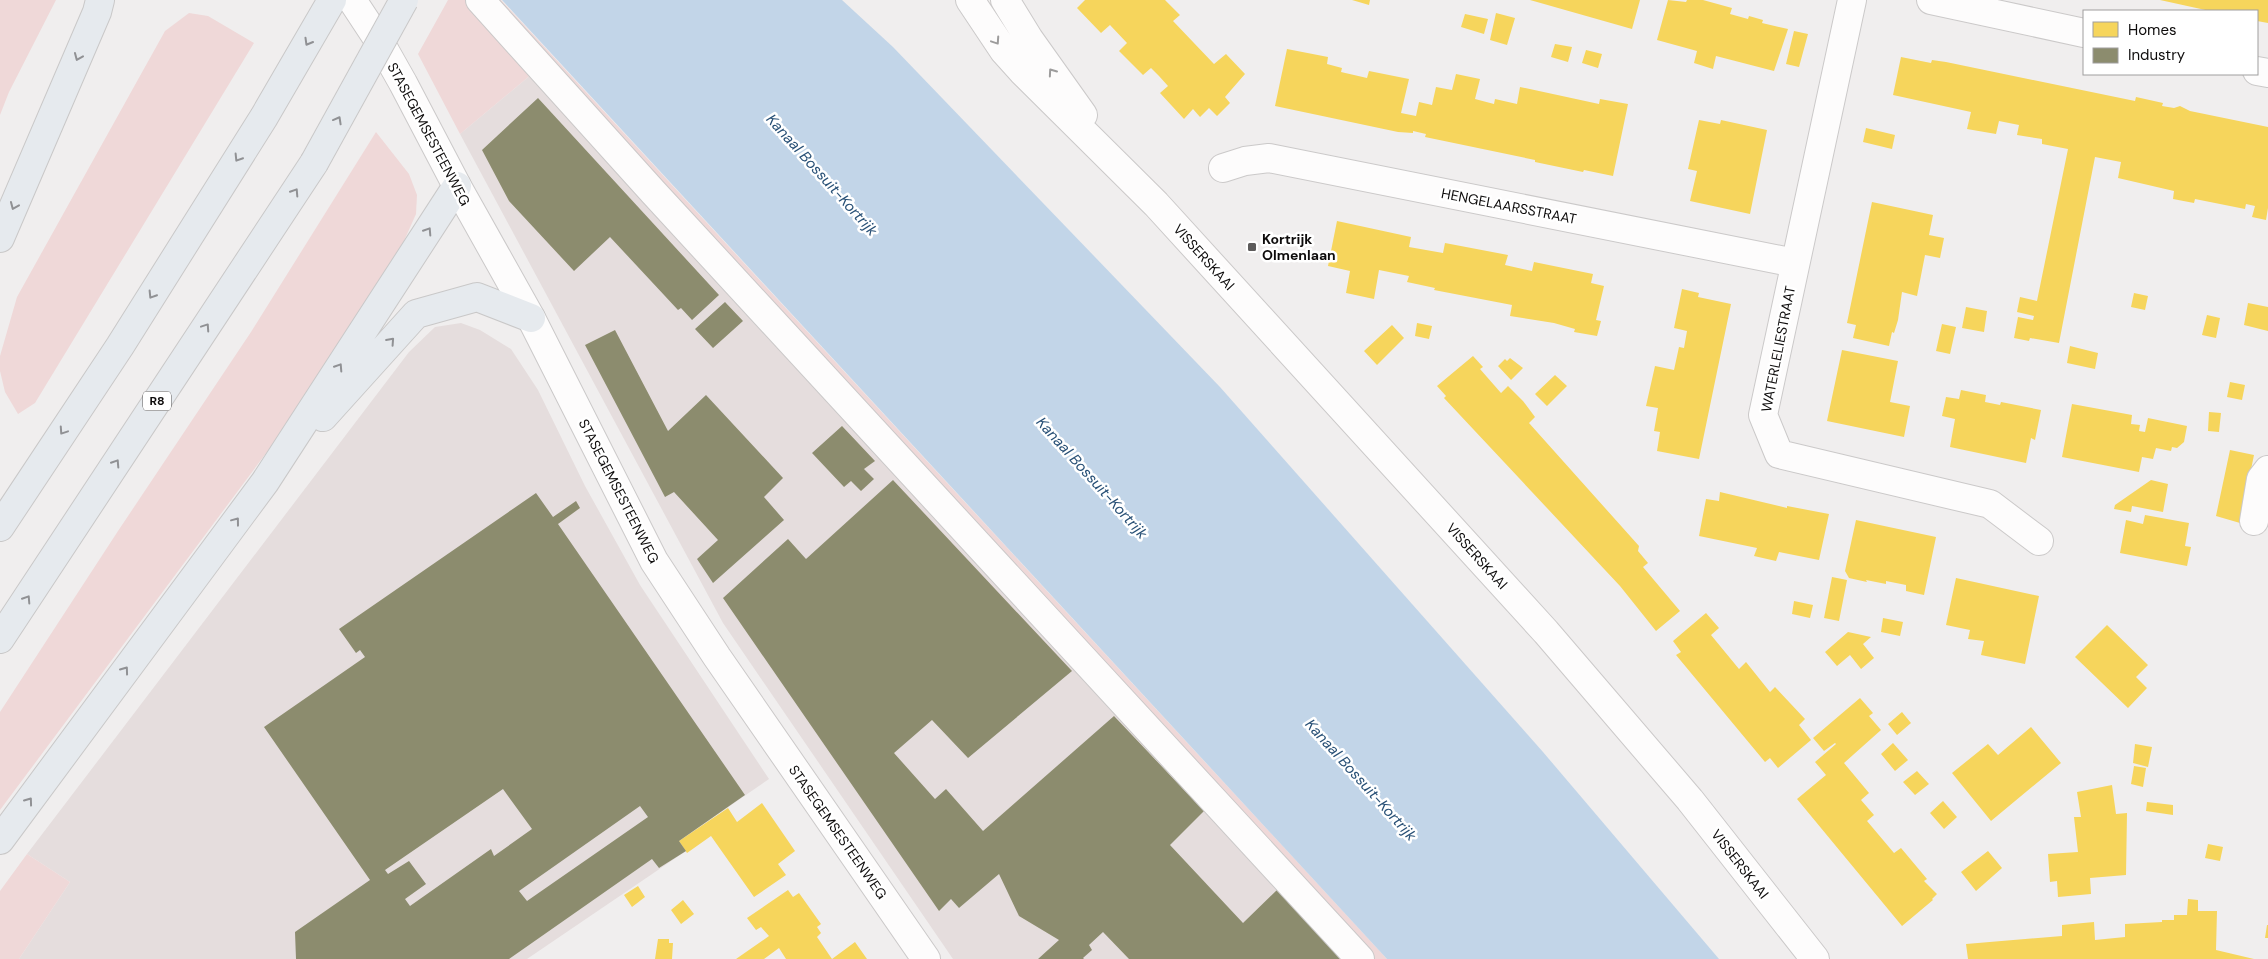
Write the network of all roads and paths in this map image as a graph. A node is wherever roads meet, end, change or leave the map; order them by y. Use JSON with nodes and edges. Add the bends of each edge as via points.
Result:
{"nodes":[{"id":1,"x":332,"y":0,"type":"edge"},
{"id":2,"x":352,"y":0,"type":"edge"},
{"id":3,"x":404,"y":0,"type":"edge"},
{"id":4,"x":480,"y":0,"type":"edge"},
{"id":5,"x":970,"y":0,"type":"edge"},
{"id":6,"x":1005,"y":0,"type":"edge"},
{"id":7,"x":1852,"y":0,"type":"edge"},
{"id":8,"x":1931,"y":0,"type":"edge"},
{"id":9,"x":101,"y":4,"type":"edge"},
{"id":10,"x":2083,"y":33,"type":"edge"},
{"id":11,"x":1122,"y":168,"type":"junction"},
{"id":12,"x":1223,"y":168,"type":"dead end"},
{"id":13,"x":457,"y":186,"type":"junction"},
{"id":14,"x":0,"y":238,"type":"edge"},
{"id":15,"x":1795,"y":263,"type":"junction"},
{"id":16,"x":531,"y":318,"type":"junction"},
{"id":17,"x":2268,"y":470,"type":"edge"},
{"id":18,"x":265,"y":482,"type":"junction"},
{"id":19,"x":2254,"y":521,"type":"dead end"},
{"id":20,"x":0,"y":527,"type":"edge"},
{"id":21,"x":2039,"y":541,"type":"dead end"},
{"id":22,"x":0,"y":639,"type":"edge"},
{"id":23,"x":0,"y":840,"type":"edge"},
{"id":24,"x":926,"y":959,"type":"edge"},
{"id":25,"x":1360,"y":959,"type":"edge"},
{"id":26,"x":1815,"y":959,"type":"edge"}],
"edges":[{"from":1,"to":20,"type":"highway","one_way":true,"via":[[264,116],[120,346]]},
{"from":2,"to":13,"type":"street","name":"STASEGEMSESTEENWEG","via":[[381,44]]},
{"from":22,"to":3,"type":"highway","number":"R8","one_way":true,"bridge":true,"via":[[314,163]]},
{"from":4,"to":25,"type":"street"},
{"from":5,"to":11,"type":"street","name":"VISSERSKAAI","one_way":true,"via":[[1004,51],[1045,96]]},
{"from":11,"to":6,"type":"street","name":"VISSERSKAAI","one_way":true,"via":[[1029,40]]},
{"from":7,"to":15,"type":"street","name":"WATERLELIESTRAAT"},
{"from":8,"to":10,"type":"street"},
{"from":9,"to":14,"type":"highway","one_way":true},
{"from":11,"to":26,"type":"street","name":"VISSERSKAAI","via":[[1553,640],[1690,800]]},
{"from":12,"to":15,"type":"street","name":"HENGELAARSSTRAAT","via":[[1269,158]]},
{"from":13,"to":16,"type":"street","name":"STASEGEMSESTEENWEG"},
{"from":18,"to":13,"type":"highway","one_way":true},
{"from":15,"to":21,"type":"street","name":"WATERLELIESTRAAT","via":[[1763,415],[1779,454],[1990,504]]},
{"from":18,"to":16,"type":"highway","one_way":true,"via":[[416,314],[477,297]]},
{"from":16,"to":24,"type":"street","name":"STASEGEMSESTEENWEG","via":[[654,561]]},
{"from":17,"to":19,"type":"street","via":[[2260,479]]},
{"from":23,"to":18,"type":"highway","one_way":true}]}
